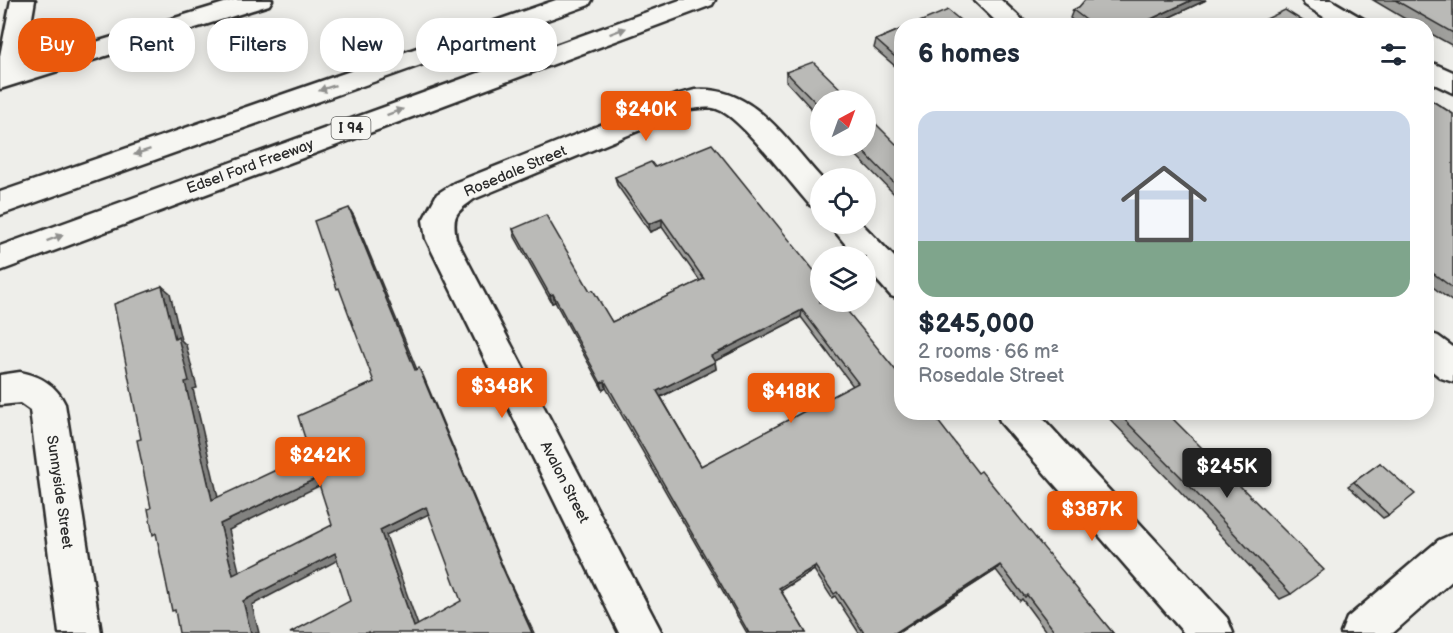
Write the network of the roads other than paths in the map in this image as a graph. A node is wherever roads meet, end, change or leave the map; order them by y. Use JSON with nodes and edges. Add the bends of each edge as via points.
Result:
{"nodes":[{"id":1,"x":23,"y":0,"type":"edge"},
{"id":2,"x":260,"y":0,"type":"edge"},
{"id":3,"x":580,"y":0,"type":"edge"},
{"id":4,"x":703,"y":0,"type":"edge"},
{"id":5,"x":986,"y":0,"type":"edge"},
{"id":6,"x":1314,"y":0,"type":"edge"},
{"id":7,"x":1007,"y":18,"type":"edge"},
{"id":8,"x":1343,"y":18,"type":"edge"},
{"id":9,"x":1434,"y":73,"type":"edge"},
{"id":10,"x":4,"y":78,"type":"edge"},
{"id":11,"x":1453,"y":84,"type":"edge"},
{"id":12,"x":810,"y":186,"type":"edge"},
{"id":13,"x":448,"y":202,"type":"joint"},
{"id":14,"x":0,"y":204,"type":"edge"},
{"id":15,"x":853,"y":234,"type":"edge"},
{"id":16,"x":0,"y":259,"type":"edge"},
{"id":17,"x":894,"y":278,"type":"edge"},
{"id":18,"x":1434,"y":352,"type":"edge"},
{"id":19,"x":1453,"y":367,"type":"edge"},
{"id":20,"x":0,"y":390,"type":"edge"},
{"id":21,"x":1021,"y":420,"type":"edge"},
{"id":22,"x":1453,"y":554,"type":"edge"},
{"id":23,"x":80,"y":633,"type":"edge"},
{"id":24,"x":641,"y":633,"type":"edge"},
{"id":25,"x":1212,"y":633,"type":"edge"},
{"id":26,"x":1362,"y":633,"type":"edge"}],
"edges":[{"from":1,"to":10,"type":"main road"},
{"from":2,"to":10,"type":"main road"},
{"from":3,"to":14,"type":"main road","one_way":true},
{"from":16,"to":4,"type":"main road","name":"Edsel Ford Freeway","number":"I 94","one_way":true},
{"from":5,"to":7,"type":"main road"},
{"from":6,"to":8,"type":"main road"},
{"from":9,"to":11,"type":"main road"},
{"from":12,"to":13,"type":"main road","name":"Rosedale Street","via":[[746,113],[720,98],[702,98],[484,181]]},
{"from":13,"to":24,"type":"main road","name":"Avalon Street","via":[[438,220],[441,239]]},
{"from":15,"to":17,"type":"main road"},
{"from":18,"to":19,"type":"main road"},
{"from":20,"to":23,"type":"main road","name":"Sunnyside Street","via":[[28,388],[40,394],[46,404]]},
{"from":21,"to":25,"type":"main road"},
{"from":22,"to":26,"type":"main road"}]}
